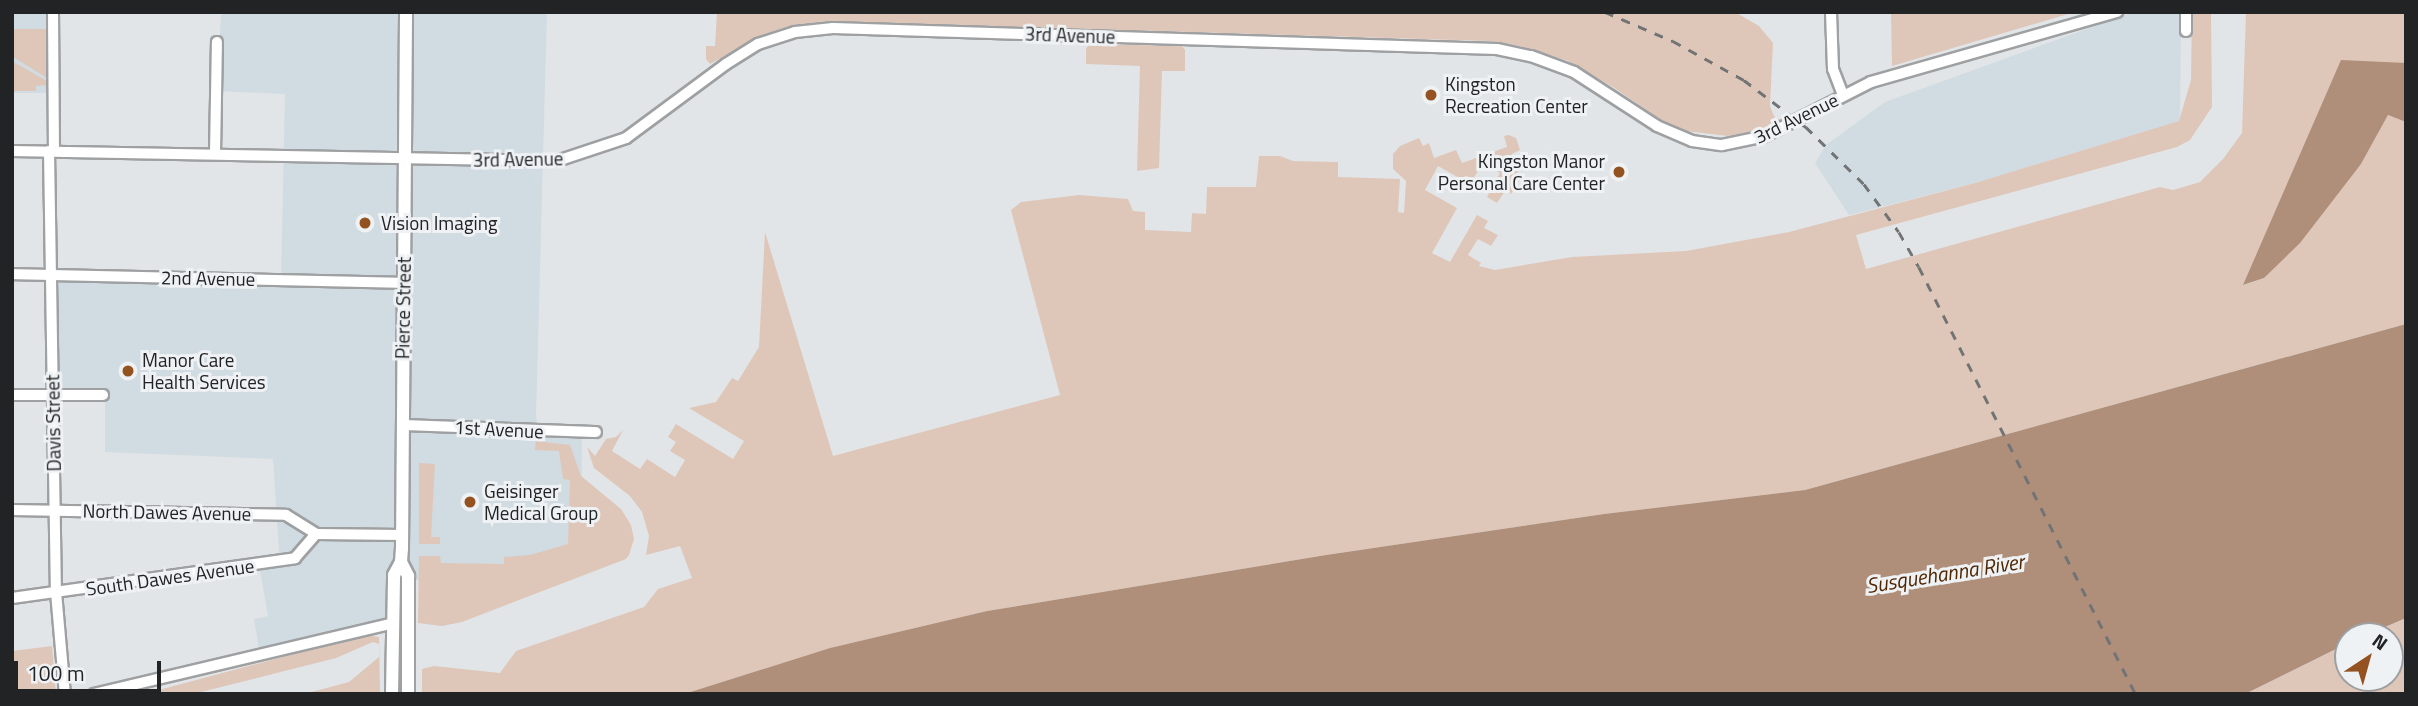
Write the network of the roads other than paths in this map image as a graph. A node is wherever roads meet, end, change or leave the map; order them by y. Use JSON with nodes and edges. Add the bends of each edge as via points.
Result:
{"nodes":[{"id":1,"x":53,"y":12,"type":"edge"},
{"id":2,"x":406,"y":12,"type":"edge"},
{"id":3,"x":1831,"y":12,"type":"edge"},
{"id":4,"x":2117,"y":12,"type":"edge"},
{"id":5,"x":2186,"y":12,"type":"edge"},
{"id":6,"x":2186,"y":31,"type":"dead end"},
{"id":7,"x":217,"y":43,"type":"dead end"},
{"id":8,"x":1843,"y":95,"type":"junction"},
{"id":9,"x":12,"y":151,"type":"edge"},
{"id":10,"x":51,"y":151,"type":"junction"},
{"id":11,"x":215,"y":153,"type":"junction"},
{"id":12,"x":406,"y":158,"type":"junction"},
{"id":13,"x":12,"y":274,"type":"edge"},
{"id":14,"x":50,"y":275,"type":"junction"},
{"id":15,"x":404,"y":283,"type":"junction"},
{"id":16,"x":12,"y":395,"type":"edge"},
{"id":17,"x":53,"y":395,"type":"junction"},
{"id":18,"x":103,"y":396,"type":"dead end"},
{"id":19,"x":402,"y":425,"type":"junction"},
{"id":20,"x":596,"y":432,"type":"dead end"},
{"id":21,"x":12,"y":510,"type":"edge"},
{"id":22,"x":55,"y":510,"type":"junction"},
{"id":23,"x":316,"y":534,"type":"junction"},
{"id":24,"x":402,"y":535,"type":"junction"},
{"id":25,"x":401,"y":562,"type":"junction"},
{"id":26,"x":56,"y":592,"type":"junction"},
{"id":27,"x":12,"y":598,"type":"edge"},
{"id":28,"x":391,"y":624,"type":"junction"},
{"id":29,"x":65,"y":694,"type":"edge"},
{"id":30,"x":94,"y":694,"type":"edge"},
{"id":31,"x":392,"y":694,"type":"edge"},
{"id":32,"x":408,"y":694,"type":"edge"}],
"edges":[{"from":1,"to":10,"type":"street","name":"Davis Street"},
{"from":2,"to":12,"type":"main road","name":"Pierce Street"},
{"from":3,"to":8,"type":"street","via":[[1833,69]]},
{"from":4,"to":8,"type":"street","name":"3rd Avenue","via":[[1889,76]]},
{"from":5,"to":6,"type":"street"},
{"from":7,"to":11,"type":"street"},
{"from":8,"to":12,"type":"street","name":"3rd Avenue","via":[[1765,136],[1722,145],[1692,141],[1657,126],[1574,72],[1497,49],[833,28],[794,32],[758,44],[626,138],[584,154],[541,162]]},
{"from":9,"to":10,"type":"street","name":"3rd Avenue"},
{"from":10,"to":11,"type":"street","name":"3rd Avenue"},
{"from":10,"to":14,"type":"street","name":"Davis Street"},
{"from":11,"to":12,"type":"street","name":"3rd Avenue"},
{"from":12,"to":15,"type":"main road","name":"Pierce Street"},
{"from":13,"to":14,"type":"street","name":"2nd Avenue"},
{"from":14,"to":15,"type":"street","name":"2nd Avenue"},
{"from":14,"to":17,"type":"street","name":"Davis Street"},
{"from":15,"to":19,"type":"main road","name":"Pierce Street"},
{"from":16,"to":17,"type":"street"},
{"from":17,"to":18,"type":"street"},
{"from":17,"to":22,"type":"street","name":"Davis Street"},
{"from":19,"to":20,"type":"street","name":"1st Avenue"},
{"from":19,"to":24,"type":"main road","name":"Pierce Street"},
{"from":21,"to":22,"type":"street","name":"North Dawes Avenue"},
{"from":22,"to":23,"type":"street","name":"North Dawes Avenue","via":[[286,515]]},
{"from":22,"to":26,"type":"street","name":"Davis Street"},
{"from":23,"to":24,"type":"street"},
{"from":23,"to":26,"type":"street","name":"South Dawes Avenue","via":[[295,558]]},
{"from":24,"to":25,"type":"main road","name":"Pierce Street"},
{"from":25,"to":28,"type":"main road","name":"Pierce Street","via":[[394,575]]},
{"from":25,"to":32,"type":"main road","name":"Pierce Street","via":[[408,576]]},
{"from":26,"to":27,"type":"street","name":"South Dawes Avenue"},
{"from":26,"to":29,"type":"street","name":"Davis Street"},
{"from":28,"to":30,"type":"street"},
{"from":28,"to":31,"type":"main road","name":"Pierce Street"}]}
